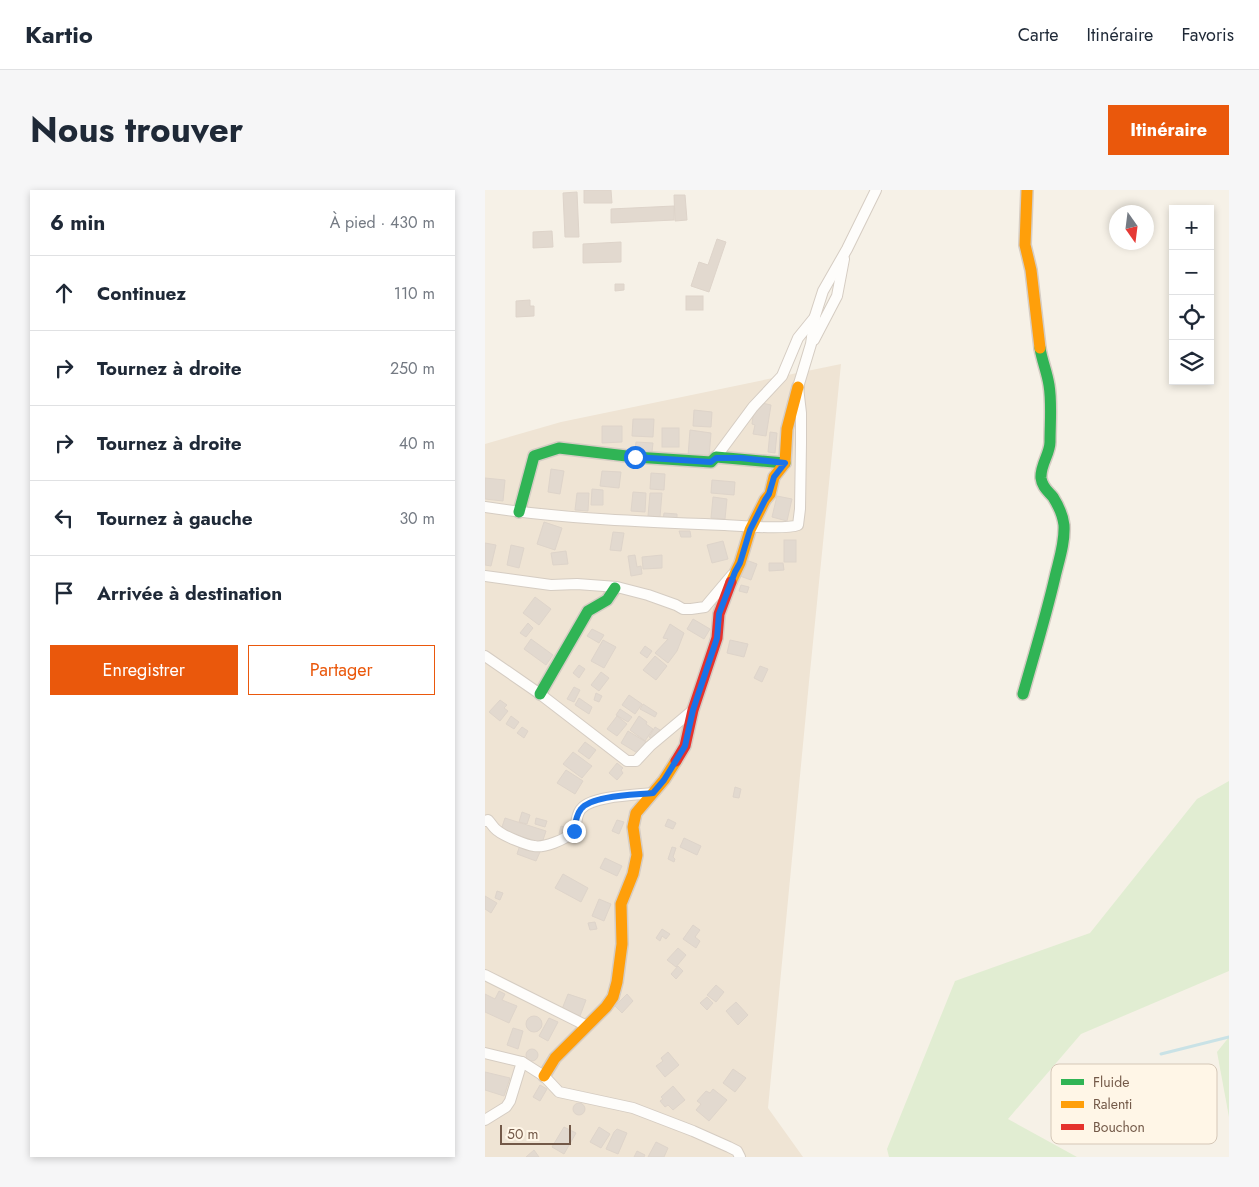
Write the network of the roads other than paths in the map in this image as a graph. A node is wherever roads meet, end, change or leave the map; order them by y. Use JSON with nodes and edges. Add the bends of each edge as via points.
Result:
{"nodes":[{"id":1,"x":876,"y":190,"type":"edge"},
{"id":2,"x":1027,"y":190,"type":"edge"},
{"id":3,"x":845,"y":253,"type":"junction"},
{"id":4,"x":815,"y":316,"type":"junction"},
{"id":5,"x":809,"y":350,"type":"junction"},
{"id":6,"x":798,"y":387,"type":"junction"},
{"id":7,"x":711,"y":462,"type":"junction"},
{"id":8,"x":785,"y":463,"type":"junction"},
{"id":9,"x":485,"y":506,"type":"edge"},
{"id":10,"x":519,"y":512,"type":"junction"},
{"id":11,"x":752,"y":526,"type":"junction"},
{"id":12,"x":735,"y":572,"type":"junction"},
{"id":13,"x":485,"y":576,"type":"edge"},
{"id":14,"x":615,"y":588,"type":"junction"},
{"id":15,"x":485,"y":656,"type":"edge"},
{"id":16,"x":540,"y":694,"type":"junction"},
{"id":17,"x":1023,"y":694,"type":"dead end"},
{"id":18,"x":693,"y":710,"type":"junction"},
{"id":19,"x":653,"y":793,"type":"junction"},
{"id":20,"x":485,"y":820,"type":"edge"},
{"id":21,"x":485,"y":974,"type":"edge"},
{"id":22,"x":587,"y":1026,"type":"junction"},
{"id":23,"x":485,"y":1053,"type":"edge"},
{"id":24,"x":522,"y":1062,"type":"junction"},
{"id":25,"x":544,"y":1076,"type":"junction"},
{"id":26,"x":485,"y":1120,"type":"edge"},
{"id":27,"x":740,"y":1157,"type":"edge"}],
"edges":[{"from":1,"to":3,"type":"street"},
{"from":2,"to":17,"type":"street","via":[[1025,245],[1050,395],[1050,445],[1041,480],[1059,508],[1064,534],[1048,607]]},
{"from":3,"to":4,"type":"street","via":[[823,290]]},
{"from":3,"to":5,"type":"street","via":[[837,296]]},
{"from":4,"to":5,"type":"street"},
{"from":4,"to":7,"type":"street","via":[[798,338],[782,376],[753,407]]},
{"from":5,"to":6,"type":"street"},
{"from":6,"to":8,"type":"street","via":[[787,429]]},
{"from":6,"to":11,"type":"street","via":[[801,443],[799,522],[795,526]]},
{"from":7,"to":8,"type":"street","via":[[716,458],[741,458]]},
{"from":7,"to":10,"type":"street","via":[[559,448],[539,453],[531,461]]},
{"from":8,"to":11,"type":"street","via":[[774,477]]},
{"from":9,"to":10,"type":"street"},
{"from":10,"to":11,"type":"street"},
{"from":11,"to":12,"type":"street"},
{"from":12,"to":14,"type":"street","via":[[705,606],[691,610]]},
{"from":12,"to":18,"type":"street","via":[[719,614],[717,638]]},
{"from":13,"to":14,"type":"street","via":[[542,584]]},
{"from":14,"to":16,"type":"street","via":[[607,600],[588,611]]},
{"from":15,"to":16,"type":"street"},
{"from":16,"to":18,"type":"street","via":[[632,762]]},
{"from":18,"to":19,"type":"street","via":[[685,746]]},
{"from":19,"to":20,"type":"street","via":[[595,801],[582,808],[574,831],[567,837],[535,846],[497,831]]},
{"from":19,"to":22,"type":"street","via":[[634,821],[637,855],[621,904],[621,944],[613,997]]},
{"from":21,"to":22,"type":"street"},
{"from":22,"to":25,"type":"street","via":[[555,1058]]},
{"from":23,"to":24,"type":"street"},
{"from":24,"to":25,"type":"street"},
{"from":24,"to":26,"type":"street","via":[[510,1101]]},
{"from":25,"to":27,"type":"street","via":[[559,1092],[633,1108],[693,1130],[737,1151]]}]}
